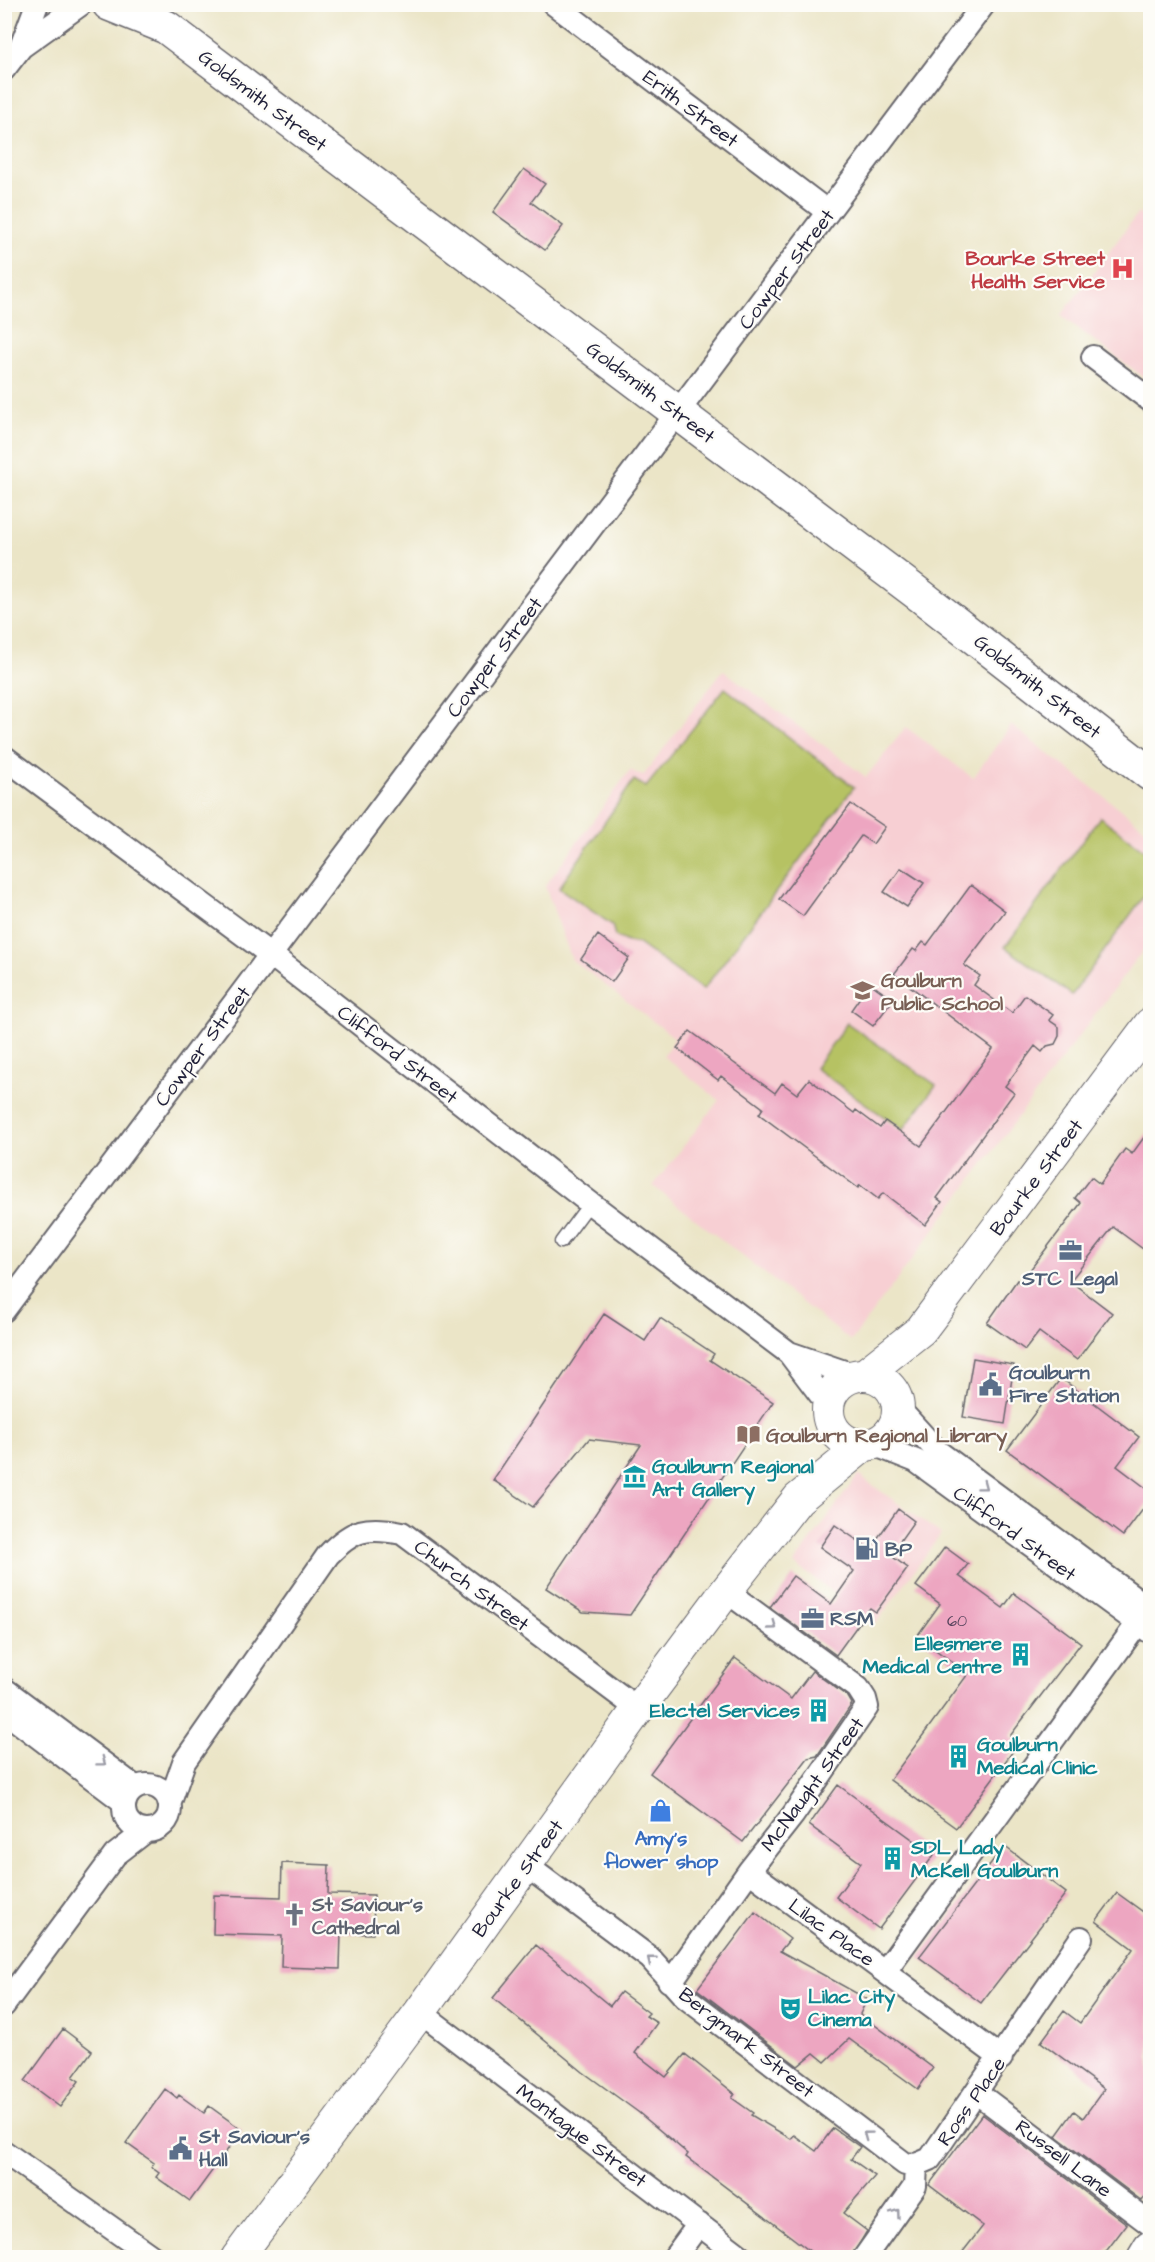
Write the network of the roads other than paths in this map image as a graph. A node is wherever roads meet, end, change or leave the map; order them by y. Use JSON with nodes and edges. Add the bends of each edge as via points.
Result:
{"nodes":[{"id":1,"x":37,"y":4,"type":"edge"},
{"id":2,"x":81,"y":4,"type":"edge"},
{"id":3,"x":109,"y":4,"type":"edge"},
{"id":4,"x":554,"y":4,"type":"edge"},
{"id":5,"x":984,"y":4,"type":"edge"},
{"id":6,"x":157,"y":16,"type":"edge"},
{"id":7,"x":21,"y":47,"type":"junction"},
{"id":8,"x":4,"y":69,"type":"edge"},
{"id":9,"x":828,"y":212,"type":"junction"},
{"id":10,"x":1092,"y":357,"type":"dead end"},
{"id":11,"x":1150,"y":400,"type":"edge"},
{"id":12,"x":679,"y":413,"type":"junction"},
{"id":13,"x":4,"y":757,"type":"edge"},
{"id":14,"x":1145,"y":768,"type":"edge"},
{"id":15,"x":271,"y":955,"type":"junction"},
{"id":16,"x":1150,"y":1024,"type":"edge"},
{"id":17,"x":590,"y":1203,"type":"junction"},
{"id":18,"x":561,"y":1242,"type":"dead end"},
{"id":19,"x":4,"y":1310,"type":"edge"},
{"id":20,"x":921,"y":1330,"type":"junction"},
{"id":21,"x":789,"y":1353,"type":"junction"},
{"id":22,"x":860,"y":1376,"type":"junction"},
{"id":23,"x":898,"y":1404,"type":"junction"},
{"id":24,"x":829,"y":1415,"type":"junction"},
{"id":25,"x":868,"y":1445,"type":"junction"},
{"id":26,"x":798,"y":1499,"type":"junction"},
{"id":27,"x":1109,"y":1591,"type":"junction"},
{"id":28,"x":726,"y":1592,"type":"junction"},
{"id":29,"x":1147,"y":1622,"type":"edge"},
{"id":30,"x":5,"y":1697,"type":"edge"},
{"id":31,"x":638,"y":1709,"type":"junction"},
{"id":32,"x":184,"y":1762,"type":"junction"},
{"id":33,"x":170,"y":1802,"type":"junction"},
{"id":34,"x":137,"y":1805,"type":"junction"},
{"id":35,"x":527,"y":1866,"type":"junction"},
{"id":36,"x":749,"y":1871,"type":"junction"},
{"id":37,"x":1081,"y":1938,"type":"dead end"},
{"id":38,"x":885,"y":1971,"type":"junction"},
{"id":39,"x":669,"y":1981,"type":"junction"},
{"id":40,"x":4,"y":2005,"type":"edge"},
{"id":41,"x":420,"y":2012,"type":"junction"},
{"id":42,"x":1001,"y":2058,"type":"junction"},
{"id":43,"x":977,"y":2093,"type":"junction"},
{"id":44,"x":4,"y":2152,"type":"edge"},
{"id":45,"x":916,"y":2165,"type":"junction"},
{"id":46,"x":699,"y":2224,"type":"junction"},
{"id":47,"x":1150,"y":2224,"type":"edge"},
{"id":48,"x":1150,"y":2248,"type":"edge"},
{"id":49,"x":740,"y":2257,"type":"edge"},
{"id":50,"x":154,"y":2258,"type":"edge"},
{"id":51,"x":237,"y":2258,"type":"edge"},
{"id":52,"x":674,"y":2258,"type":"edge"},
{"id":53,"x":864,"y":2258,"type":"edge"},
{"id":54,"x":1144,"y":2258,"type":"edge"}],
"edges":[{"from":1,"to":7,"type":"street"},
{"from":2,"to":7,"type":"street"},
{"from":3,"to":6,"type":"main road","name":"Goldsmith Street"},
{"from":4,"to":9,"type":"street","name":"Erith Street"},
{"from":5,"to":9,"type":"street","name":"Cowper Street"},
{"from":6,"to":12,"type":"main road","name":"Goldsmith Street"},
{"from":7,"to":8,"type":"street"},
{"from":9,"to":12,"type":"street","name":"Cowper Street"},
{"from":10,"to":11,"type":"street"},
{"from":12,"to":14,"type":"main road","name":"Goldsmith Street"},
{"from":12,"to":15,"type":"street","name":"Cowper Street"},
{"from":13,"to":15,"type":"street","name":"Clifford Street"},
{"from":15,"to":17,"type":"street","name":"Clifford Street"},
{"from":15,"to":19,"type":"street","name":"Cowper Street"},
{"from":16,"to":20,"type":"main road","name":"Bourke Street"},
{"from":17,"to":18,"type":"lane"},
{"from":17,"to":21,"type":"street","name":"Clifford Street"},
{"from":20,"to":22,"type":"main road","name":"Bourke Street"},
{"from":20,"to":23,"type":"main road","name":"Bourke Street"},
{"from":21,"to":22,"type":"street","name":"Clifford Street"},
{"from":21,"to":24,"type":"street","name":"Clifford Street"},
{"from":22,"to":23,"type":"main road","via":[[884,1382]]},
{"from":22,"to":24,"type":"main road","via":[[844,1380],[835,1389]]},
{"from":23,"to":25,"type":"main road","via":[[892,1431]]},
{"from":23,"to":27,"type":"street","name":"Clifford Street","one_way":true,"via":[[936,1451]]},
{"from":24,"to":25,"type":"main road","via":[[843,1439]]},
{"from":24,"to":26,"type":"main road","name":"Bourke Street"},
{"from":25,"to":26,"type":"main road","name":"Bourke Street"},
{"from":25,"to":27,"type":"street","name":"Clifford Street","via":[[916,1461]]},
{"from":26,"to":28,"type":"main road","name":"Bourke Street"},
{"from":27,"to":29,"type":"street","name":"Clifford Street"},
{"from":28,"to":31,"type":"main road","name":"Bourke Street"},
{"from":28,"to":36,"type":"street","name":"McNaught Street","one_way":true,"via":[[858,1688],[867,1707],[793,1815]]},
{"from":29,"to":38,"type":"street"},
{"from":30,"to":34,"type":"street"},
{"from":31,"to":32,"type":"street","name":"Church Street","via":[[402,1533],[360,1530],[328,1555]]},
{"from":31,"to":35,"type":"main road","name":"Bourke Street"},
{"from":32,"to":33,"type":"street","name":"Church Street"},
{"from":32,"to":34,"type":"street","name":"Church Street"},
{"from":33,"to":34,"type":"street","via":[[165,1792]]},
{"from":33,"to":34,"type":"street","name":"Church Street","via":[[170,1813],[157,1829]]},
{"from":34,"to":40,"type":"street","name":"Church Street","via":[[115,1855]]},
{"from":39,"to":35,"type":"street","name":"Bergmark Street","one_way":true,"via":[[660,1966]]},
{"from":35,"to":41,"type":"main road","name":"Bourke Street"},
{"from":36,"to":38,"type":"street","name":"Lilac Place"},
{"from":36,"to":39,"type":"street","name":"McNaught Street"},
{"from":37,"to":42,"type":"street","name":"Ross Place"},
{"from":38,"to":42,"type":"street","name":"Lilac Place"},
{"from":45,"to":39,"type":"street","name":"Bergmark Street","one_way":true,"via":[[905,2164]]},
{"from":41,"to":46,"type":"street","name":"Montague Street"},
{"from":41,"to":51,"type":"main road","name":"Bourke Street"},
{"from":42,"to":43,"type":"street","name":"Ross Place"},
{"from":43,"to":45,"type":"street","name":"Ross Place","via":[[930,2159]]},
{"from":43,"to":47,"type":"street","name":"Russell Lane"},
{"from":44,"to":50,"type":"street"},
{"from":53,"to":45,"type":"street","one_way":true,"via":[[915,2186]]},
{"from":46,"to":49,"type":"street","name":"Montague Street"},
{"from":46,"to":52,"type":"street"},
{"from":48,"to":54,"type":"main road"}]}
